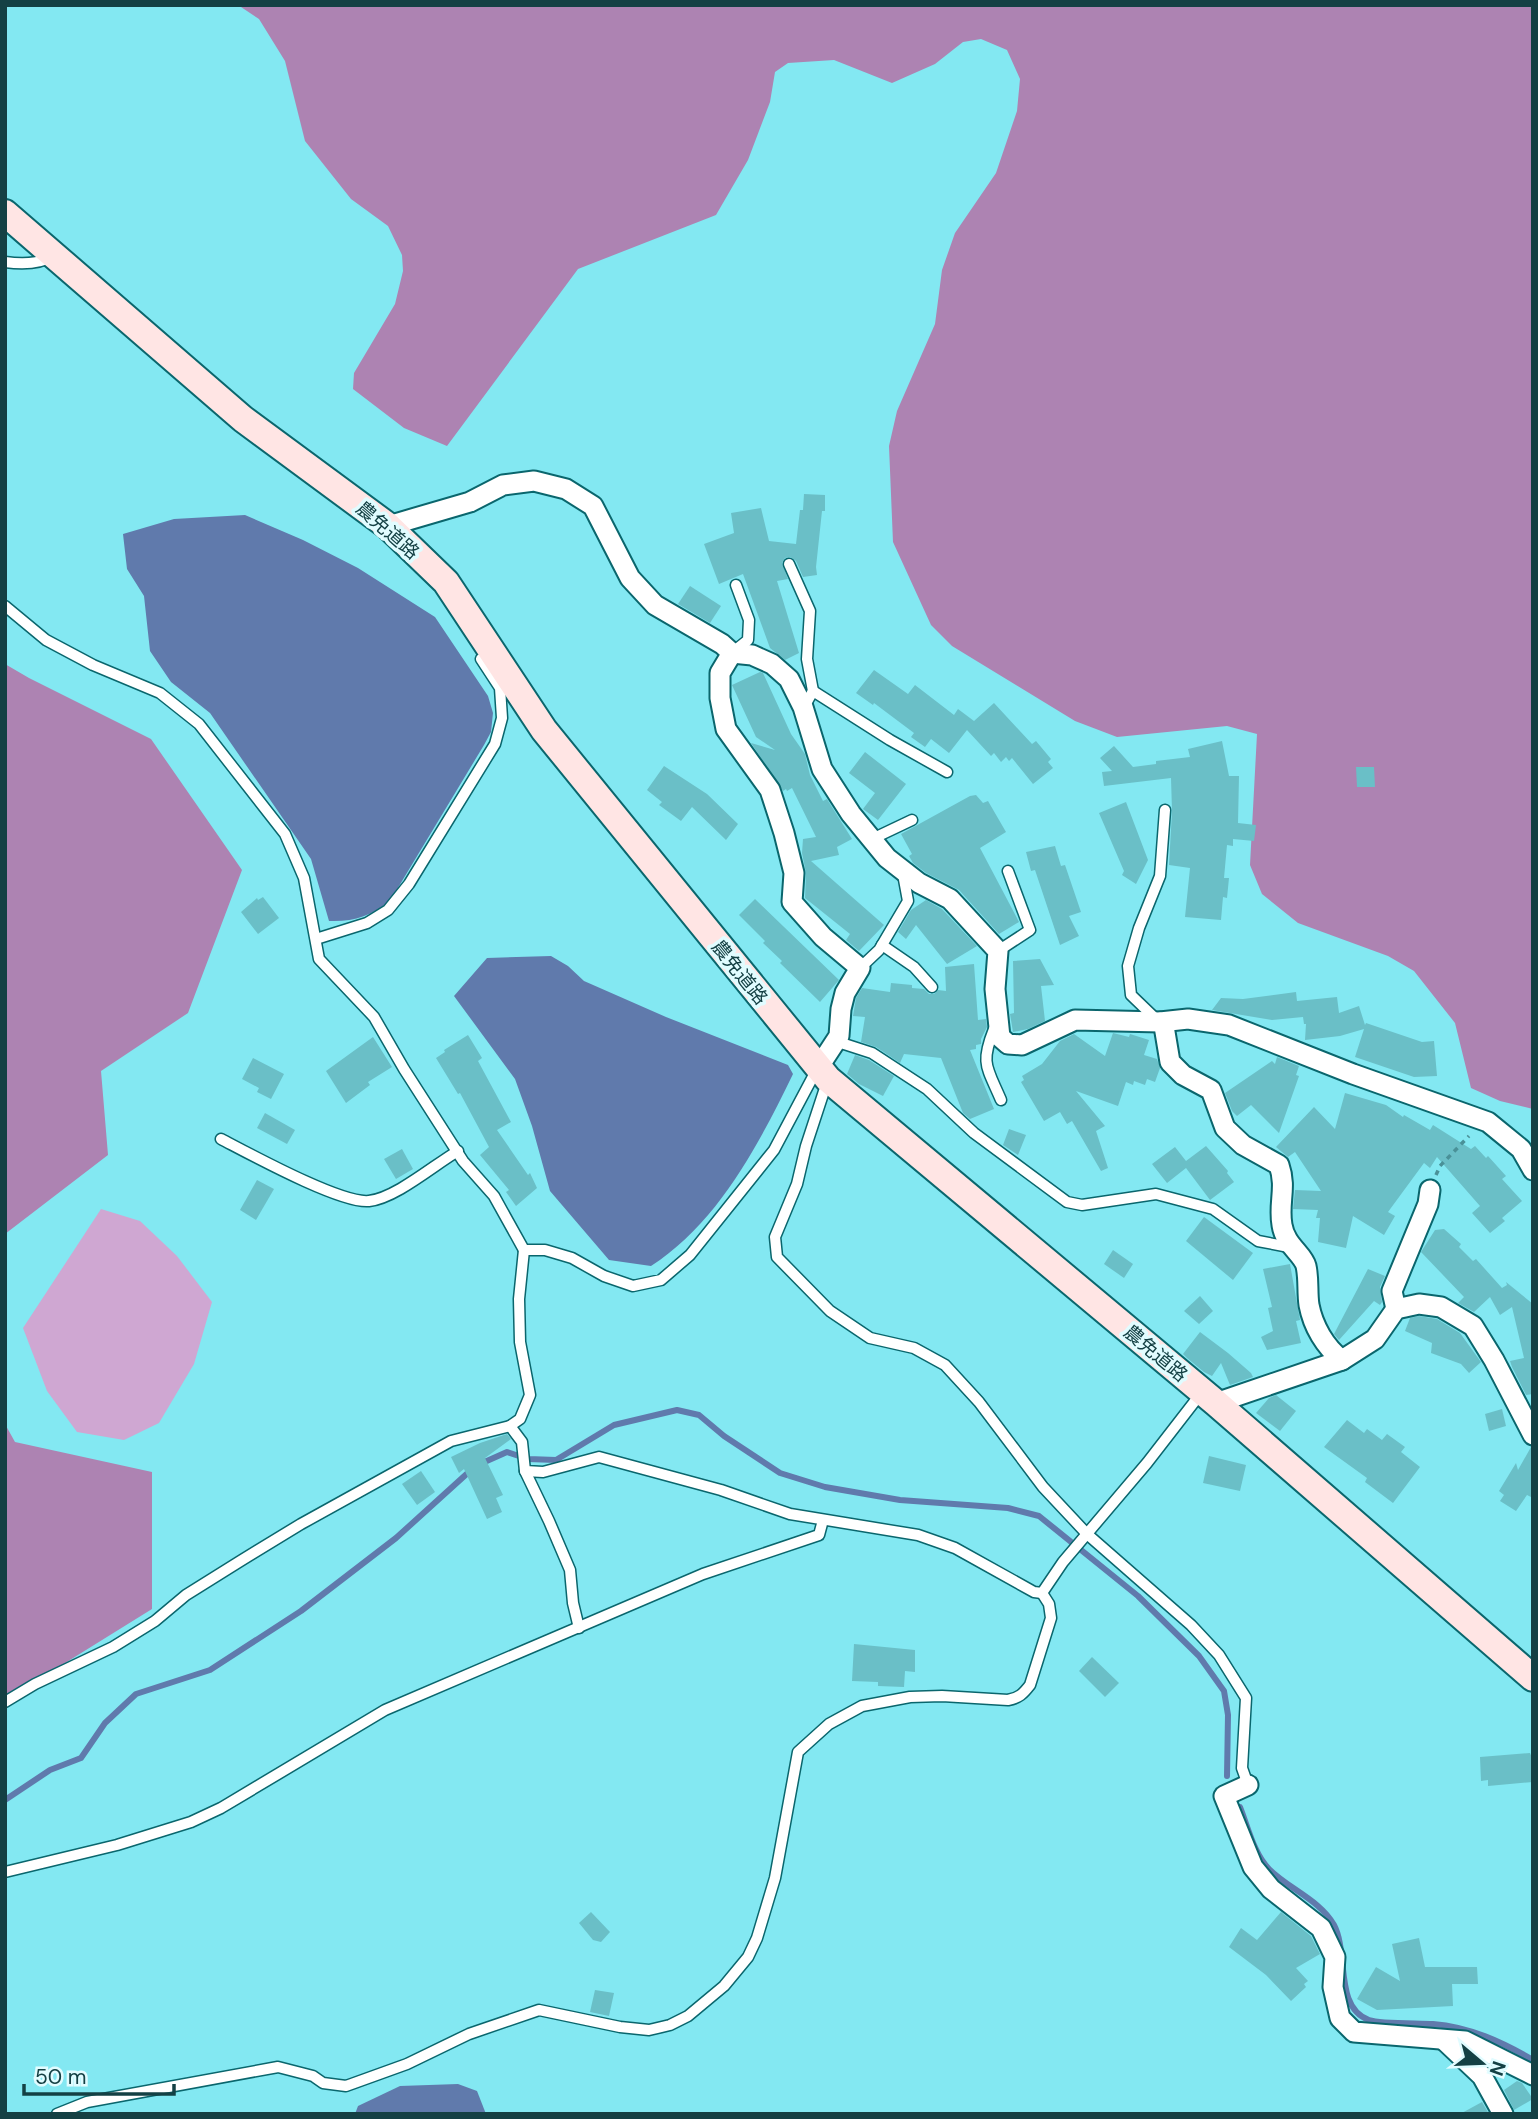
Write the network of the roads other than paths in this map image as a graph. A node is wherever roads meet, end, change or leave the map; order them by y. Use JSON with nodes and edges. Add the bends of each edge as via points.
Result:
{"nodes":[{"id":1,"x":5,"y":213,"type":"edge"},
{"id":2,"x":55,"y":254,"type":"junction"},
{"id":3,"x":5,"y":262,"type":"edge"},
{"id":4,"x":388,"y":526,"type":"junction"},
{"id":5,"x":789,"y":564,"type":"dead end"},
{"id":6,"x":446,"y":582,"type":"junction"},
{"id":7,"x":736,"y":585,"type":"dead end"},
{"id":8,"x":5,"y":606,"type":"edge"},
{"id":9,"x":450,"y":610,"type":"dead end"},
{"id":10,"x":733,"y":653,"type":"junction"},
{"id":11,"x":479,"y":654,"type":"dead end"},
{"id":12,"x":808,"y":699,"type":"junction"},
{"id":13,"x":947,"y":772,"type":"dead end"},
{"id":14,"x":1165,"y":810,"type":"dead end"},
{"id":15,"x":912,"y":820,"type":"dead end"},
{"id":16,"x":872,"y":839,"type":"junction"},
{"id":17,"x":902,"y":870,"type":"junction"},
{"id":18,"x":1007,"y":871,"type":"dead end"},
{"id":19,"x":316,"y":939,"type":"junction"},
{"id":20,"x":882,"y":945,"type":"junction"},
{"id":21,"x":998,"y":951,"type":"junction"},
{"id":22,"x":860,"y":968,"type":"junction"},
{"id":23,"x":932,"y":987,"type":"dead end"},
{"id":24,"x":999,"y":1019,"type":"junction"},
{"id":25,"x":1160,"y":1022,"type":"junction"},
{"id":26,"x":835,"y":1041,"type":"junction"},
{"id":27,"x":823,"y":1074,"type":"junction"},
{"id":28,"x":1001,"y":1100,"type":"dead end"},
{"id":29,"x":221,"y":1139,"type":"dead end"},
{"id":30,"x":457,"y":1151,"type":"junction"},
{"id":31,"x":1533,"y":1170,"type":"edge"},
{"id":32,"x":1430,"y":1189,"type":"road end"},
{"id":33,"x":1291,"y":1247,"type":"junction"},
{"id":34,"x":524,"y":1250,"type":"junction"},
{"id":35,"x":1396,"y":1308,"type":"junction"},
{"id":36,"x":1342,"y":1360,"type":"junction"},
{"id":37,"x":1209,"y":1397,"type":"junction"},
{"id":38,"x":510,"y":1426,"type":"junction"},
{"id":39,"x":1533,"y":1435,"type":"edge"},
{"id":40,"x":525,"y":1471,"type":"junction"},
{"id":41,"x":823,"y":1520,"type":"junction"},
{"id":42,"x":1085,"y":1536,"type":"junction"},
{"id":43,"x":1042,"y":1593,"type":"junction"},
{"id":44,"x":579,"y":1628,"type":"junction"},
{"id":45,"x":1533,"y":1678,"type":"edge"},
{"id":46,"x":5,"y":1702,"type":"edge"},
{"id":47,"x":1248,"y":1785,"type":"joint"},
{"id":48,"x":5,"y":1872,"type":"edge"},
{"id":49,"x":1446,"y":2041,"type":"junction"},
{"id":50,"x":1533,"y":2075,"type":"edge"},
{"id":51,"x":57,"y":2114,"type":"edge"},
{"id":52,"x":1503,"y":2114,"type":"edge"}],
"edges":[{"from":1,"to":2,"type":"street","name":"農免道路"},
{"from":2,"to":3,"type":"lane","via":[[46,260]]},
{"from":2,"to":4,"type":"street","name":"農免道路","via":[[243,419]]},
{"from":4,"to":6,"type":"street","name":"農免道路"},
{"from":4,"to":10,"type":"street","via":[[470,502],[503,485],[534,481],[566,489],[593,506],[630,578],[655,605]]},
{"from":5,"to":12,"type":"lane","via":[[810,611]]},
{"from":6,"to":9,"type":"lane"},
{"from":6,"to":27,"type":"street","name":"農免道路","via":[[544,730]]},
{"from":7,"to":10,"type":"lane","via":[[749,620],[748,640]]},
{"from":8,"to":19,"type":"lane","via":[[46,640],[160,694],[199,724],[285,834],[304,878]]},
{"from":10,"to":12,"type":"street","via":[[752,654],[772,664]]},
{"from":10,"to":22,"type":"street","via":[[720,673],[726,729],[770,790],[794,873],[792,902],[823,937]]},
{"from":11,"to":19,"type":"lane","via":[[500,688],[502,718],[495,744],[409,884],[388,910],[367,923]]},
{"from":12,"to":13,"type":"lane"},
{"from":12,"to":16,"type":"street","via":[[822,769]]},
{"from":14,"to":25,"type":"lane","via":[[1160,876],[1128,966],[1131,995]]},
{"from":15,"to":16,"type":"lane"},
{"from":16,"to":17,"type":"street"},
{"from":17,"to":20,"type":"lane","via":[[908,901]]},
{"from":17,"to":21,"type":"street","via":[[950,899]]},
{"from":18,"to":21,"type":"lane","via":[[1030,930]]},
{"from":19,"to":30,"type":"lane","via":[[319,959],[374,1017]]},
{"from":20,"to":22,"type":"lane"},
{"from":20,"to":23,"type":"lane","via":[[914,967]]},
{"from":21,"to":24,"type":"street","via":[[995,989]]},
{"from":22,"to":26,"type":"street","via":[[845,993]]},
{"from":24,"to":25,"type":"street","via":[[1000,1037],[1008,1044],[1022,1045],[1075,1020]]},
{"from":24,"to":28,"type":"lane","via":[[986,1051],[986,1064]]},
{"from":25,"to":31,"type":"street","via":[[1188,1019],[1229,1025],[1488,1122],[1521,1149]]},
{"from":25,"to":33,"type":"street","via":[[1170,1062],[1211,1090],[1225,1128],[1243,1145],[1279,1165],[1284,1179],[1282,1223]]},
{"from":26,"to":27,"type":"street"},
{"from":26,"to":33,"type":"lane","via":[[872,1053],[927,1089],[974,1133],[1067,1202],[1082,1205],[1156,1194],[1213,1209],[1258,1241]]},
{"from":27,"to":34,"type":"lane","via":[[774,1150],[690,1255],[662,1280],[633,1286],[572,1258]]},
{"from":27,"to":37,"type":"street","name":"農免道路"},
{"from":27,"to":42,"type":"lane","via":[[797,1184],[775,1237],[777,1257],[830,1311],[870,1338],[914,1348],[945,1365]]},
{"from":29,"to":30,"type":"lane","via":[[298,1178],[369,1201],[400,1190]]},
{"from":30,"to":34,"type":"lane","via":[[494,1196]]},
{"from":32,"to":35,"type":"street","via":[[1392,1291]]},
{"from":33,"to":36,"type":"street","via":[[1306,1264],[1316,1327]]},
{"from":34,"to":38,"type":"lane","via":[[520,1342],[530,1395],[520,1419]]},
{"from":35,"to":36,"type":"street","via":[[1375,1339]]},
{"from":35,"to":39,"type":"street","via":[[1441,1307],[1473,1326]]},
{"from":36,"to":37,"type":"street"},
{"from":37,"to":42,"type":"lane"},
{"from":37,"to":45,"type":"street","name":"農免道路"},
{"from":38,"to":40,"type":"lane","via":[[522,1442]]},
{"from":38,"to":46,"type":"lane","via":[[451,1441],[301,1524],[186,1595],[113,1647]]},
{"from":40,"to":41,"type":"lane","via":[[542,1472],[599,1457]]},
{"from":40,"to":44,"type":"lane","via":[[570,1570]]},
{"from":41,"to":43,"type":"lane","via":[[918,1535],[955,1548]]},
{"from":41,"to":44,"type":"lane","via":[[819,1535],[703,1574]]},
{"from":42,"to":43,"type":"lane"},
{"from":42,"to":47,"type":"lane","via":[[1192,1625],[1219,1655],[1246,1698],[1242,1768]]},
{"from":43,"to":51,"type":"lane","via":[[1051,1618],[1030,1685],[1018,1698],[909,1697],[862,1706],[829,1724],[798,1752],[775,1878],[757,1938],[724,1986],[688,2016],[649,2030],[540,2010],[469,2034],[346,2086],[278,2067],[87,2102]]},
{"from":44,"to":48,"type":"lane","via":[[385,1710],[191,1822]]},
{"from":47,"to":49,"type":"street","via":[[1224,1796],[1253,1867],[1271,1889],[1321,1928],[1335,1957],[1333,1987],[1340,2018],[1354,2032]]},
{"from":49,"to":50,"type":"street","via":[[1465,2041]]},
{"from":49,"to":52,"type":"street","via":[[1482,2076]]}]}
